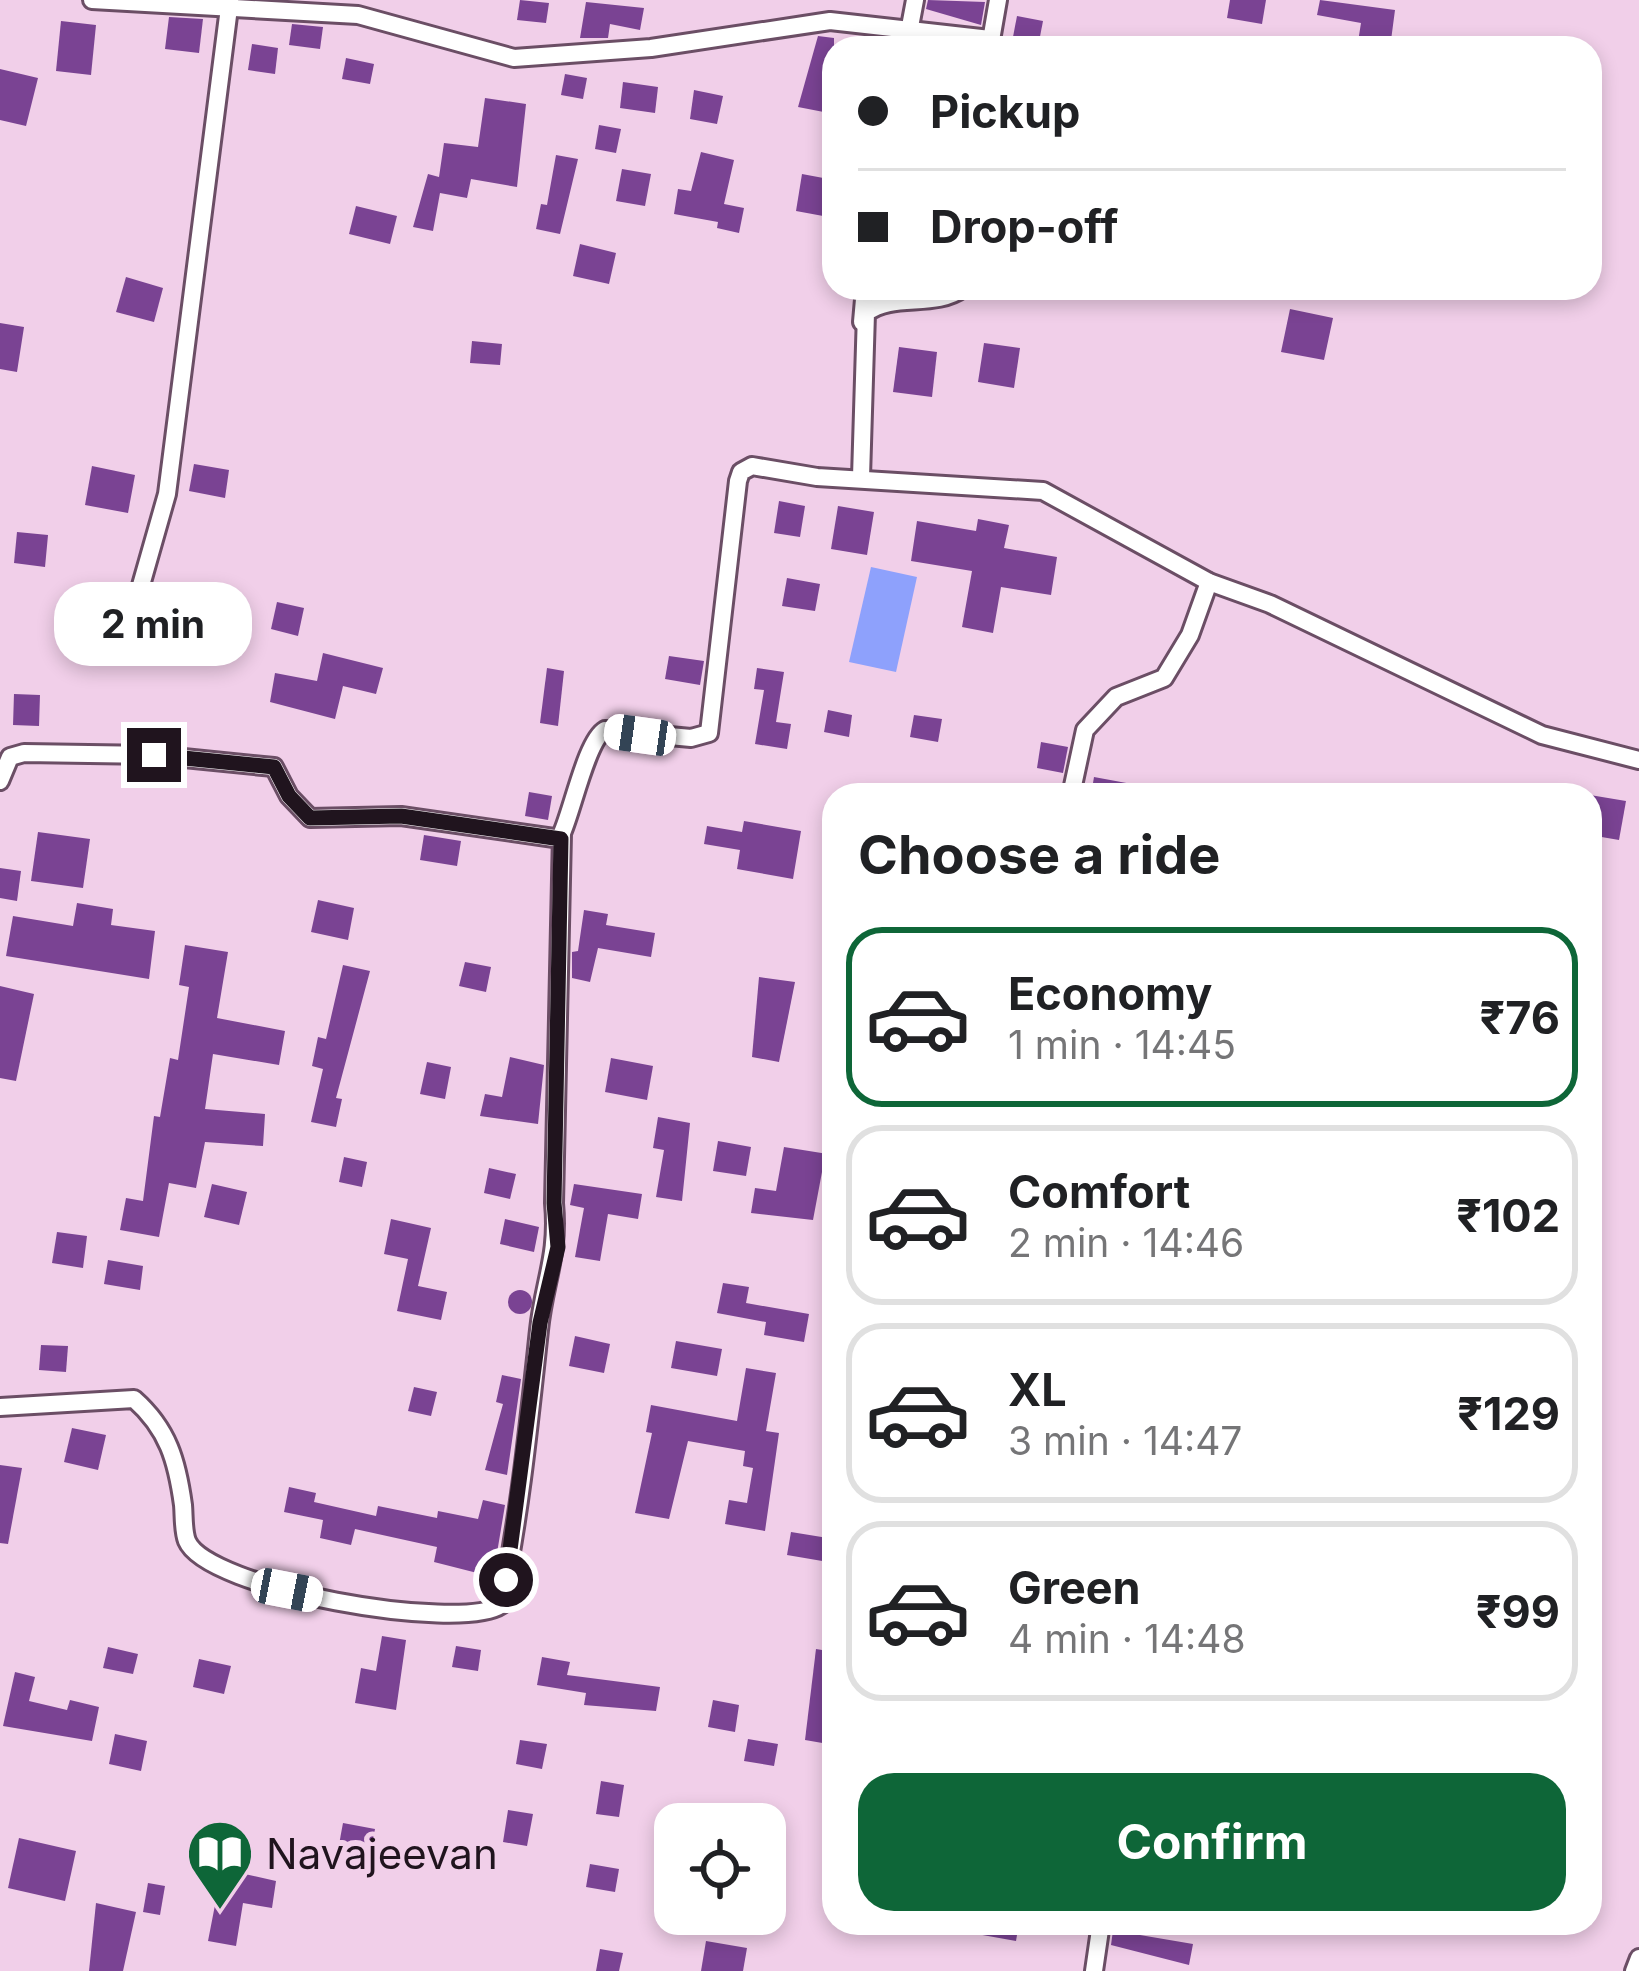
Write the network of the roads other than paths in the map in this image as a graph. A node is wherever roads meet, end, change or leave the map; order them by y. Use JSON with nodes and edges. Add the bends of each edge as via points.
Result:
{"nodes":[{"id":1,"x":92,"y":0,"type":"edge"},
{"id":2,"x":915,"y":0,"type":"edge"},
{"id":3,"x":998,"y":0,"type":"edge"},
{"id":4,"x":229,"y":4,"type":"edge"},
{"id":5,"x":895,"y":36,"type":"edge"},
{"id":6,"x":909,"y":36,"type":"edge"},
{"id":7,"x":991,"y":36,"type":"edge"},
{"id":8,"x":864,"y":300,"type":"edge"},
{"id":9,"x":928,"y":300,"type":"edge"},
{"id":10,"x":862,"y":322,"type":"junction"},
{"id":11,"x":861,"y":477,"type":"junction"},
{"id":12,"x":1209,"y":582,"type":"junction"},
{"id":13,"x":122,"y":652,"type":"dead end"},
{"id":14,"x":1639,"y":760,"type":"edge"},
{"id":15,"x":0,"y":781,"type":"edge"},
{"id":16,"x":1073,"y":783,"type":"edge"},
{"id":17,"x":561,"y":839,"type":"junction"},
{"id":18,"x":0,"y":1407,"type":"edge"},
{"id":19,"x":1098,"y":1935,"type":"edge"},
{"id":20,"x":1639,"y":1958,"type":"edge"},
{"id":21,"x":1094,"y":1971,"type":"edge"},
{"id":22,"x":1634,"y":1971,"type":"edge"}],
"edges":[{"from":1,"to":4,"type":"street"},
{"from":2,"to":6,"type":"street"},
{"from":3,"to":7,"type":"street"},
{"from":4,"to":5,"type":"street","via":[[358,15],[514,58],[651,48],[830,21]]},
{"from":4,"to":13,"type":"street","via":[[167,494]]},
{"from":8,"to":10,"type":"street"},
{"from":9,"to":10,"type":"street","via":[[877,305]]},
{"from":10,"to":11,"type":"street"},
{"from":11,"to":12,"type":"street","via":[[1043,491]]},
{"from":11,"to":17,"type":"street","via":[[752,466],[741,472],[709,733],[596,735]]},
{"from":12,"to":14,"type":"street","via":[[1543,735]]},
{"from":12,"to":16,"type":"street","via":[[1164,678],[1116,697],[1084,730]]},
{"from":15,"to":17,"type":"street","via":[[10,757],[24,753],[274,767],[310,818],[401,816]]},
{"from":17,"to":18,"type":"street","via":[[558,1247],[501,1605],[427,1616],[287,1590],[219,1565],[188,1542],[167,1436],[134,1399]]},
{"from":19,"to":21,"type":"street"},
{"from":20,"to":22,"type":"street"}]}
